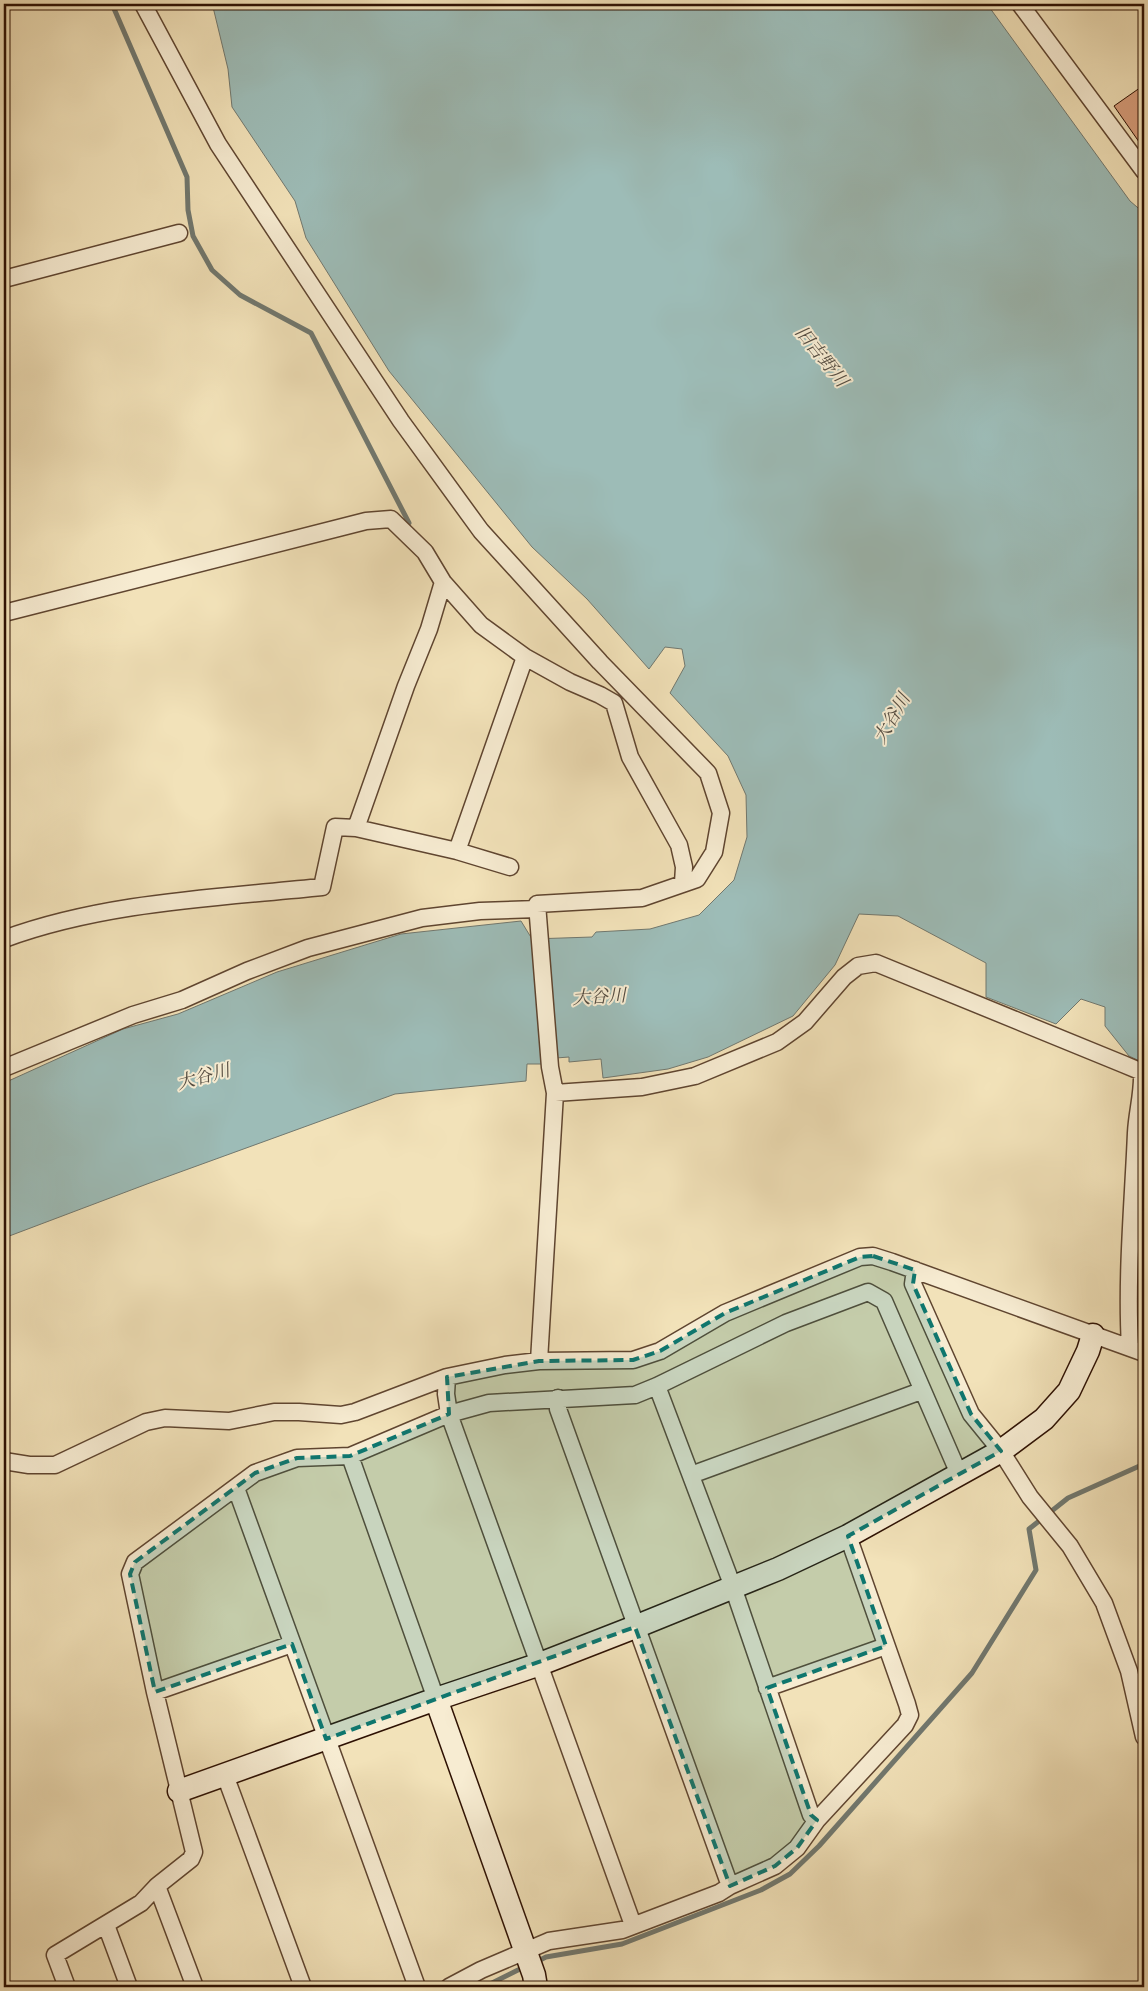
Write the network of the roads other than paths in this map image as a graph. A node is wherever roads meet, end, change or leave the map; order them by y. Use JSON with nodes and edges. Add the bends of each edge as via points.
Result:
{"nodes":[{"id":1,"x":143,"y":4,"type":"edge"},
{"id":2,"x":1020,"y":4,"type":"edge"},
{"id":3,"x":1144,"y":171,"type":"edge"},
{"id":4,"x":179,"y":233,"type":"dead end"},
{"id":5,"x":4,"y":278,"type":"edge"},
{"id":6,"x":443,"y":582,"type":"junction"},
{"id":7,"x":4,"y":612,"type":"edge"},
{"id":8,"x":525,"y":657,"type":"junction"},
{"id":9,"x":356,"y":828,"type":"junction"},
{"id":10,"x":457,"y":851,"type":"junction"},
{"id":11,"x":510,"y":867,"type":"dead end"},
{"id":12,"x":683,"y":883,"type":"junction"},
{"id":13,"x":537,"y":915,"type":"junction"},
{"id":14,"x":4,"y":939,"type":"edge"},
{"id":15,"x":4,"y":1068,"type":"edge"},
{"id":16,"x":555,"y":1093,"type":"junction"},
{"id":17,"x":915,"y":1270,"type":"junction"},
{"id":18,"x":1093,"y":1336,"type":"junction"},
{"id":19,"x":1137,"y":1350,"type":"edge"},
{"id":20,"x":539,"y":1361,"type":"junction"},
{"id":21,"x":447,"y":1377,"type":"junction"},
{"id":22,"x":657,"y":1386,"type":"junction"},
{"id":23,"x":921,"y":1391,"type":"junction"},
{"id":24,"x":558,"y":1398,"type":"junction"},
{"id":25,"x":450,"y":1414,"type":"junction"},
{"id":26,"x":1001,"y":1451,"type":"junction"},
{"id":27,"x":350,"y":1456,"type":"junction"},
{"id":28,"x":4,"y":1461,"type":"edge"},
{"id":29,"x":959,"y":1474,"type":"junction"},
{"id":30,"x":691,"y":1475,"type":"junction"},
{"id":31,"x":236,"y":1488,"type":"junction"},
{"id":32,"x":848,"y":1536,"type":"junction"},
{"id":33,"x":733,"y":1587,"type":"junction"},
{"id":34,"x":635,"y":1627,"type":"junction"},
{"id":35,"x":292,"y":1644,"type":"junction"},
{"id":36,"x":886,"y":1646,"type":"junction"},
{"id":37,"x":540,"y":1664,"type":"junction"},
{"id":38,"x":768,"y":1688,"type":"junction"},
{"id":39,"x":155,"y":1692,"type":"junction"},
{"id":40,"x":436,"y":1699,"type":"junction"},
{"id":41,"x":1144,"y":1736,"type":"edge"},
{"id":42,"x":326,"y":1739,"type":"junction"},
{"id":43,"x":225,"y":1775,"type":"junction"},
{"id":44,"x":179,"y":1792,"type":"junction"},
{"id":45,"x":817,"y":1820,"type":"junction"},
{"id":46,"x":157,"y":1886,"type":"junction"},
{"id":47,"x":730,"y":1886,"type":"junction"},
{"id":48,"x":106,"y":1925,"type":"junction"},
{"id":49,"x":633,"y":1925,"type":"junction"},
{"id":50,"x":531,"y":1968,"type":"edge"},
{"id":51,"x":67,"y":1987,"type":"edge"},
{"id":52,"x":129,"y":1987,"type":"edge"},
{"id":53,"x":195,"y":1987,"type":"edge"},
{"id":54,"x":303,"y":1987,"type":"edge"},
{"id":55,"x":417,"y":1987,"type":"edge"},
{"id":56,"x":450,"y":1987,"type":"edge"}],
"edges":[{"from":1,"to":12,"type":"street","via":[[218,144],[401,421],[481,531],[600,662],[708,773],[722,813],[714,852],[697,879]]},
{"from":2,"to":3,"type":"street"},
{"from":4,"to":5,"type":"street"},
{"from":6,"to":7,"type":"street","via":[[425,552],[391,519],[366,521]]},
{"from":6,"to":8,"type":"street","via":[[481,625]]},
{"from":6,"to":9,"type":"street","via":[[430,629],[406,686]]},
{"from":8,"to":10,"type":"street"},
{"from":8,"to":12,"type":"street","via":[[614,703],[630,758],[679,845],[684,867]]},
{"from":9,"to":10,"type":"street"},
{"from":9,"to":14,"type":"street","via":[[335,827],[322,887],[159,904],[83,917]]},
{"from":10,"to":11,"type":"street"},
{"from":12,"to":13,"type":"street","via":[[642,898],[537,904]]},
{"from":13,"to":15,"type":"street","via":[[480,911],[422,918],[308,948]]},
{"from":13,"to":16,"type":"street"},
{"from":16,"to":19,"type":"street","via":[[642,1087],[695,1076],[777,1042],[805,1022],[844,977],[858,966],[876,963],[1142,1072],[1136,1129],[1128,1302]]},
{"from":16,"to":20,"type":"street"},
{"from":17,"to":18,"type":"street"},
{"from":17,"to":20,"type":"street","via":[[873,1256],[860,1257],[725,1313],[660,1351],[633,1360]]},
{"from":17,"to":26,"type":"street","via":[[913,1284],[971,1414]]},
{"from":18,"to":19,"type":"street"},
{"from":18,"to":26,"type":"street","via":[[1069,1391],[1044,1419]]},
{"from":20,"to":21,"type":"street"},
{"from":21,"to":25,"type":"street"},
{"from":21,"to":28,"type":"street","via":[[340,1415],[274,1412],[229,1421],[165,1418],[146,1422],[55,1465]]},
{"from":22,"to":23,"type":"street","via":[[786,1323],[868,1292],[884,1301]]},
{"from":22,"to":24,"type":"street","via":[[635,1395]]},
{"from":22,"to":30,"type":"street"},
{"from":23,"to":29,"type":"street"},
{"from":23,"to":30,"type":"street"},
{"from":24,"to":25,"type":"street","via":[[489,1403]]},
{"from":24,"to":34,"type":"street","via":[[558,1409]]},
{"from":25,"to":27,"type":"street"},
{"from":25,"to":37,"type":"street"},
{"from":26,"to":29,"type":"street"},
{"from":26,"to":41,"type":"street","via":[[1030,1497],[1070,1546],[1104,1603],[1129,1671]]},
{"from":27,"to":31,"type":"street","via":[[297,1458],[255,1473]]},
{"from":27,"to":40,"type":"street"},
{"from":29,"to":32,"type":"street"},
{"from":30,"to":33,"type":"street"},
{"from":31,"to":35,"type":"street"},
{"from":31,"to":39,"type":"street","via":[[135,1562],[130,1574]]},
{"from":32,"to":33,"type":"street"},
{"from":32,"to":36,"type":"street"},
{"from":33,"to":34,"type":"street"},
{"from":33,"to":38,"type":"street"},
{"from":34,"to":37,"type":"street"},
{"from":34,"to":47,"type":"street"},
{"from":35,"to":39,"type":"street"},
{"from":35,"to":42,"type":"street"},
{"from":36,"to":38,"type":"street"},
{"from":36,"to":45,"type":"street","via":[[910,1715],[905,1725]]},
{"from":37,"to":40,"type":"street"},
{"from":37,"to":49,"type":"street"},
{"from":38,"to":45,"type":"street","via":[[811,1815]]},
{"from":39,"to":44,"type":"street"},
{"from":40,"to":42,"type":"street"},
{"from":40,"to":50,"type":"street"},
{"from":42,"to":43,"type":"street"},
{"from":42,"to":55,"type":"street"},
{"from":43,"to":44,"type":"street"},
{"from":43,"to":54,"type":"street"},
{"from":44,"to":46,"type":"street","via":[[194,1852],[191,1860]]},
{"from":45,"to":47,"type":"street","via":[[797,1848],[775,1866]]},
{"from":46,"to":48,"type":"street","via":[[142,1903]]},
{"from":46,"to":53,"type":"street"},
{"from":47,"to":49,"type":"street","via":[[719,1894]]},
{"from":48,"to":51,"type":"street","via":[[55,1955]]},
{"from":48,"to":52,"type":"street"},
{"from":49,"to":50,"type":"street","via":[[622,1930],[548,1941]]},
{"from":50,"to":56,"type":"street","via":[[481,1970]]}]}
